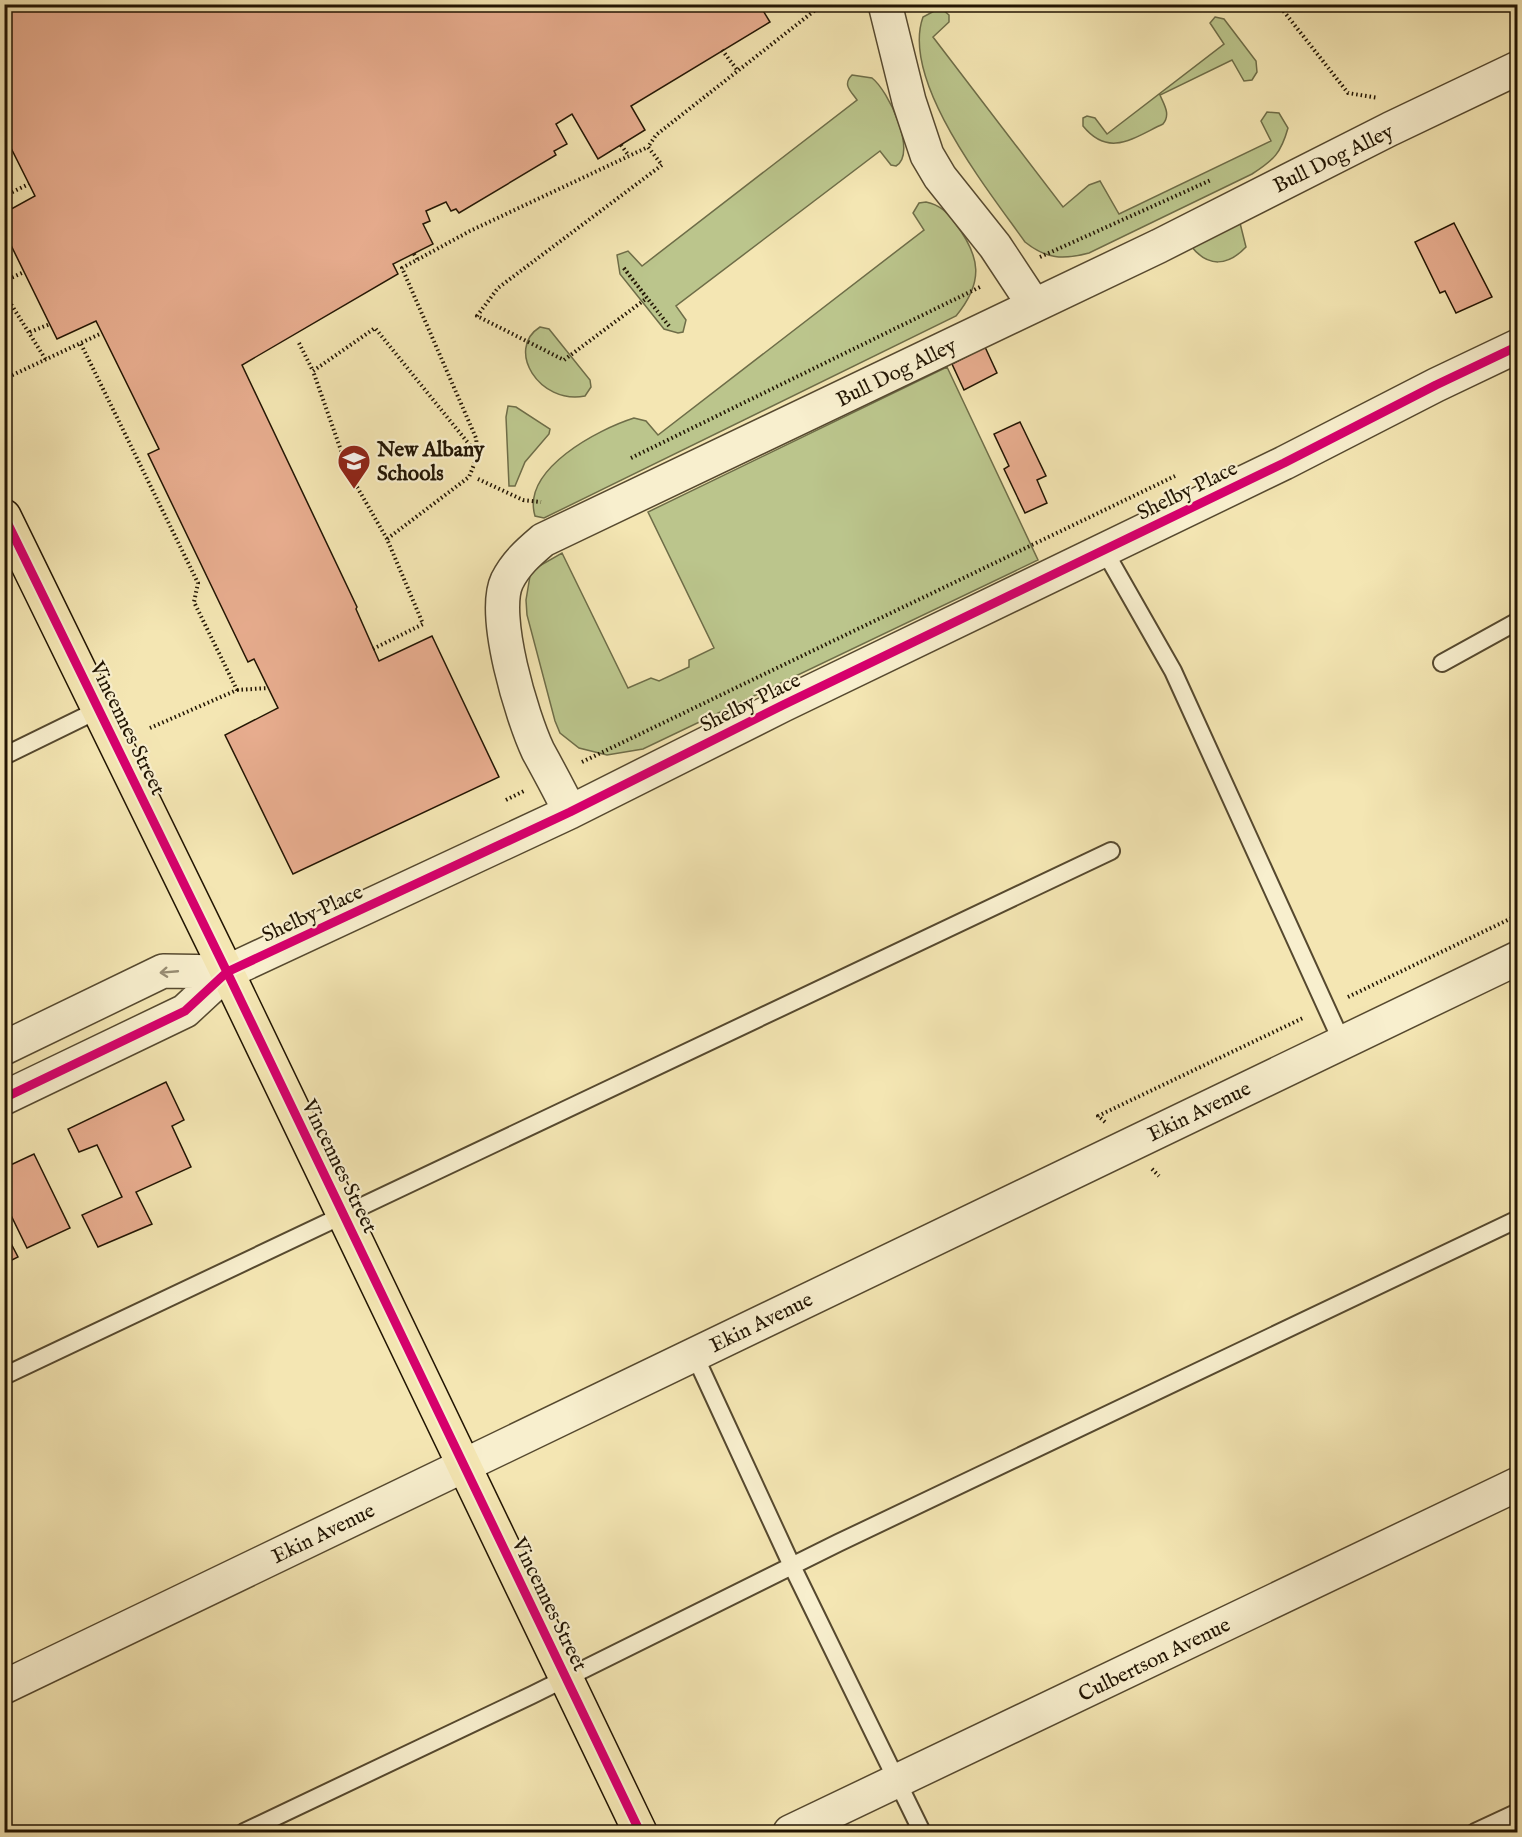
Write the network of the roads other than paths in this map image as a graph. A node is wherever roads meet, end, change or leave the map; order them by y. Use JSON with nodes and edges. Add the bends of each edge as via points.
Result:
{"nodes":[{"id":1,"x":885,"y":4,"type":"edge"},
{"id":2,"x":1518,"y":68,"type":"edge"},
{"id":3,"x":1034,"y":305,"type":"junction"},
{"id":4,"x":1518,"y":346,"type":"edge"},
{"id":5,"x":4,"y":516,"type":"edge"},
{"id":6,"x":1104,"y":550,"type":"junction"},
{"id":7,"x":1518,"y":621,"type":"edge"},
{"id":8,"x":1442,"y":663,"type":"dead end"},
{"id":9,"x":98,"y":710,"type":"junction"},
{"id":10,"x":4,"y":756,"type":"edge"},
{"id":11,"x":570,"y":812,"type":"junction"},
{"id":12,"x":1111,"y":851,"type":"dead end"},
{"id":13,"x":1518,"y":958,"type":"edge"},
{"id":14,"x":227,"y":972,"type":"junction"},
{"id":15,"x":1342,"y":1042,"type":"junction"},
{"id":16,"x":4,"y":1048,"type":"edge"},
{"id":17,"x":4,"y":1098,"type":"edge"},
{"id":18,"x":343,"y":1215,"type":"junction"},
{"id":19,"x":1518,"y":1219,"type":"edge"},
{"id":20,"x":694,"y":1354,"type":"junction"},
{"id":21,"x":4,"y":1376,"type":"edge"},
{"id":22,"x":463,"y":1466,"type":"junction"},
{"id":23,"x":1518,"y":1484,"type":"edge"},
{"id":24,"x":792,"y":1566,"type":"junction"},
{"id":25,"x":565,"y":1678,"type":"junction"},
{"id":26,"x":4,"y":1687,"type":"edge"},
{"id":27,"x":898,"y":1781,"type":"junction"},
{"id":28,"x":1518,"y":1812,"type":"edge"},
{"id":29,"x":244,"y":1833,"type":"edge"},
{"id":30,"x":640,"y":1833,"type":"edge"},
{"id":31,"x":790,"y":1833,"type":"edge"},
{"id":32,"x":922,"y":1833,"type":"edge"},
{"id":33,"x":1475,"y":1833,"type":"edge"}],
"edges":[{"from":1,"to":3,"type":"street","via":[[927,155],[939,177],[995,246]]},
{"from":2,"to":3,"type":"street","name":"Bull Dog Alley"},
{"from":3,"to":11,"type":"street","name":"Bull Dog Alley","via":[[543,540],[521,558],[506,583],[502,612],[505,637],[537,749]]},
{"from":4,"to":6,"type":"street","name":"Shelby Place"},
{"from":5,"to":9,"type":"main road","name":"Vincennes Street"},
{"from":6,"to":11,"type":"street","name":"Shelby Place"},
{"from":6,"to":15,"type":"lane","via":[[1173,671]]},
{"from":7,"to":8,"type":"lane"},
{"from":9,"to":10,"type":"lane"},
{"from":9,"to":14,"type":"main road","name":"Vincennes Street"},
{"from":11,"to":14,"type":"street","name":"Shelby Place"},
{"from":12,"to":18,"type":"lane"},
{"from":13,"to":15,"type":"street","name":"Ekin Avenue"},
{"from":14,"to":16,"type":"street","name":"Shelby Place","one_way":true,"via":[[163,971]]},
{"from":14,"to":17,"type":"street","name":"Shelby Place","via":[[185,1011]]},
{"from":14,"to":18,"type":"main road","name":"Vincennes Street"},
{"from":15,"to":20,"type":"street","name":"Ekin Avenue"},
{"from":18,"to":21,"type":"lane"},
{"from":18,"to":22,"type":"main road","name":"Vincennes Street"},
{"from":19,"to":24,"type":"lane"},
{"from":20,"to":22,"type":"street","name":"Ekin Avenue"},
{"from":20,"to":24,"type":"lane"},
{"from":22,"to":25,"type":"main road","name":"Vincennes Street"},
{"from":22,"to":26,"type":"street","name":"Ekin Avenue"},
{"from":23,"to":27,"type":"street","name":"Culbertson Avenue"},
{"from":24,"to":25,"type":"lane"},
{"from":24,"to":27,"type":"lane"},
{"from":25,"to":29,"type":"lane"},
{"from":25,"to":30,"type":"main road","name":"Vincennes Street"},
{"from":27,"to":31,"type":"street","name":"Culbertson Avenue"},
{"from":27,"to":32,"type":"lane"},
{"from":28,"to":33,"type":"lane"}]}
